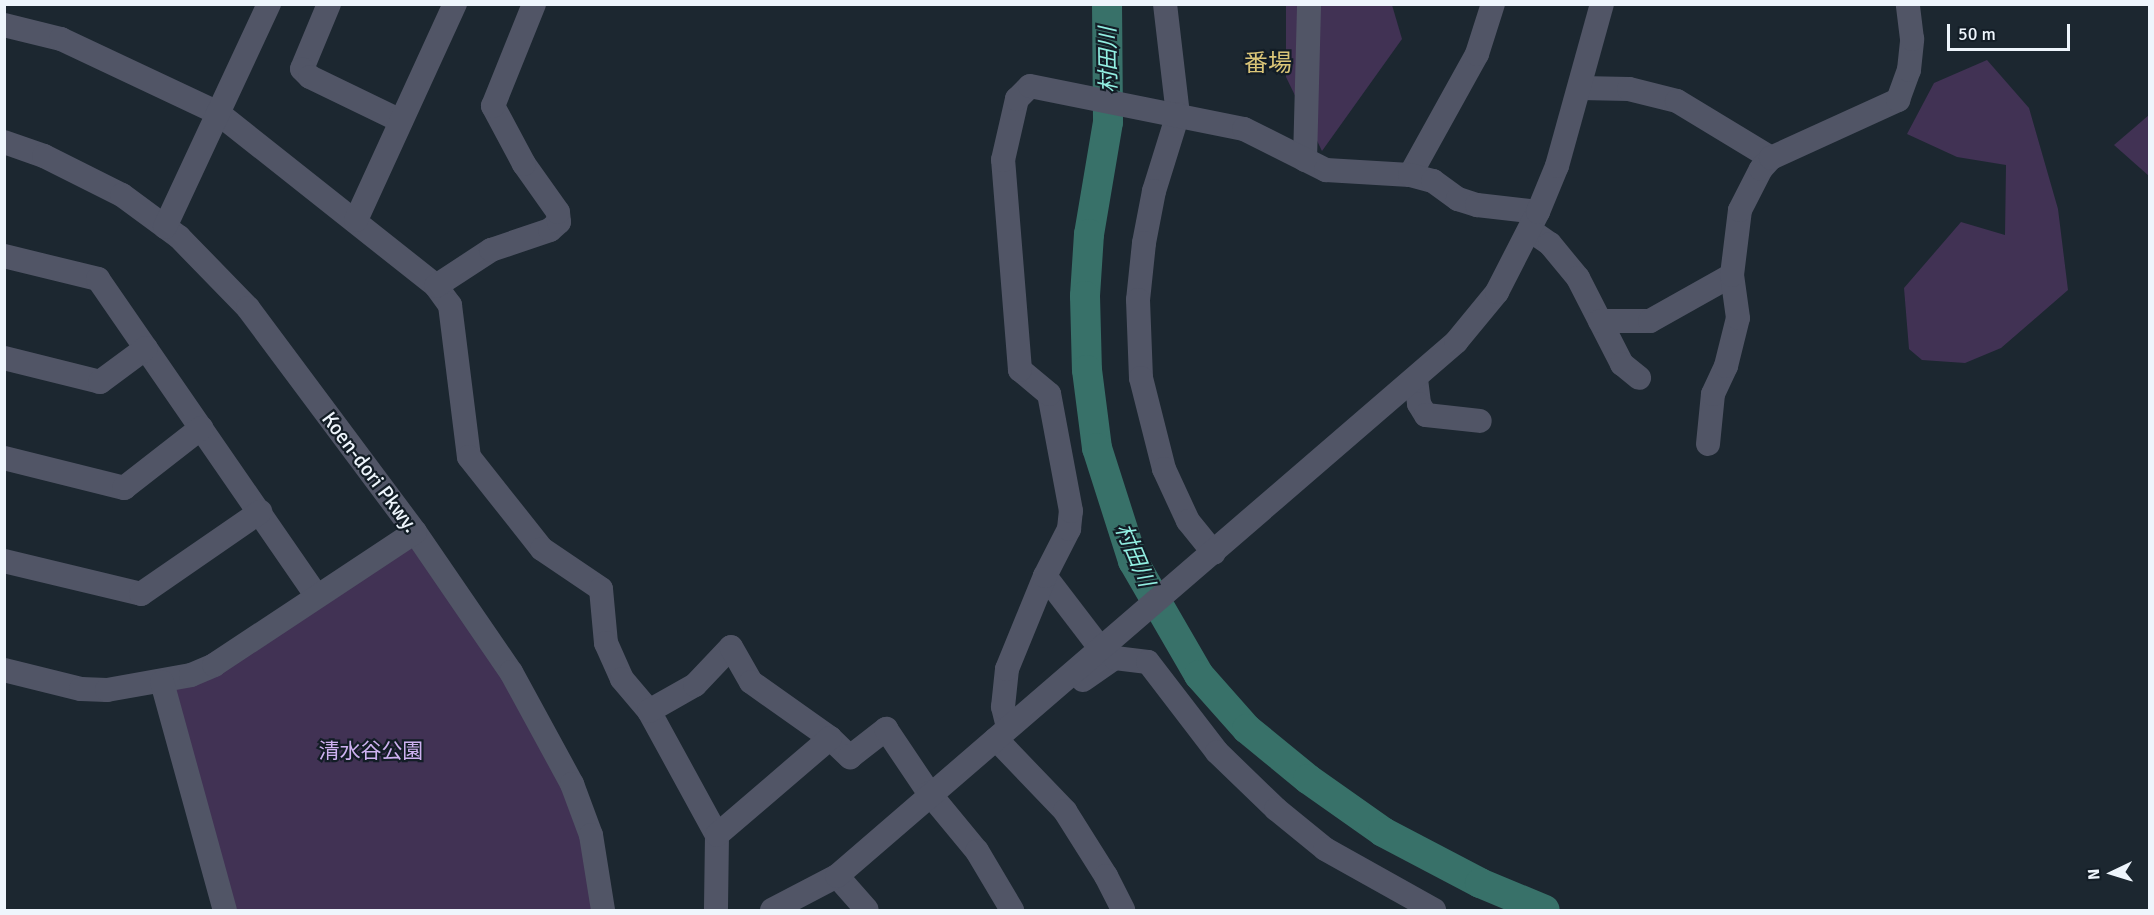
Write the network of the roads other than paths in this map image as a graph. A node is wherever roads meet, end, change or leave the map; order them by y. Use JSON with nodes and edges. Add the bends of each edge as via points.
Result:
{"nodes":[{"id":1,"x":329,"y":4,"type":"edge"},
{"id":2,"x":455,"y":4,"type":"edge"},
{"id":3,"x":534,"y":4,"type":"edge"},
{"id":4,"x":1165,"y":4,"type":"edge"},
{"id":5,"x":1309,"y":4,"type":"edge"},
{"id":6,"x":1493,"y":4,"type":"edge"},
{"id":7,"x":1602,"y":4,"type":"edge"},
{"id":8,"x":1908,"y":4,"type":"edge"},
{"id":9,"x":268,"y":5,"type":"edge"},
{"id":10,"x":4,"y":25,"type":"edge"},
{"id":11,"x":1581,"y":88,"type":"junction"},
{"id":12,"x":218,"y":113,"type":"junction"},
{"id":13,"x":1178,"y":114,"type":"junction"},
{"id":14,"x":401,"y":121,"type":"junction"},
{"id":15,"x":4,"y":142,"type":"edge"},
{"id":16,"x":1771,"y":158,"type":"junction"},
{"id":17,"x":1305,"y":160,"type":"junction"},
{"id":18,"x":1410,"y":175,"type":"junction"},
{"id":19,"x":356,"y":220,"type":"junction"},
{"id":20,"x":1534,"y":221,"type":"junction"},
{"id":21,"x":165,"y":227,"type":"junction"},
{"id":22,"x":4,"y":256,"type":"edge"},
{"id":23,"x":1732,"y":275,"type":"junction"},
{"id":24,"x":436,"y":286,"type":"junction"},
{"id":25,"x":1600,"y":321,"type":"junction"},
{"id":26,"x":146,"y":348,"type":"junction"},
{"id":27,"x":4,"y":358,"type":"edge"},
{"id":28,"x":1639,"y":378,"type":"dead end"},
{"id":29,"x":1416,"y":379,"type":"junction"},
{"id":30,"x":1480,"y":421,"type":"dead end"},
{"id":31,"x":201,"y":428,"type":"junction"},
{"id":32,"x":1708,"y":444,"type":"dead end"},
{"id":33,"x":4,"y":458,"type":"edge"},
{"id":34,"x":260,"y":512,"type":"junction"},
{"id":35,"x":415,"y":532,"type":"junction"},
{"id":36,"x":1214,"y":553,"type":"junction"},
{"id":37,"x":4,"y":561,"type":"edge"},
{"id":38,"x":1045,"y":576,"type":"junction"},
{"id":39,"x":317,"y":596,"type":"junction"},
{"id":40,"x":1100,"y":648,"type":"junction"},
{"id":41,"x":4,"y":670,"type":"edge"},
{"id":42,"x":162,"y":682,"type":"junction"},
{"id":43,"x":1054,"y":687,"type":"junction"},
{"id":44,"x":649,"y":711,"type":"junction"},
{"id":45,"x":1002,"y":733,"type":"junction"},
{"id":46,"x":830,"y":738,"type":"junction"},
{"id":47,"x":929,"y":793,"type":"junction"},
{"id":48,"x":717,"y":835,"type":"junction"},
{"id":49,"x":837,"y":876,"type":"junction"},
{"id":50,"x":225,"y":910,"type":"edge"},
{"id":51,"x":603,"y":910,"type":"edge"},
{"id":52,"x":716,"y":910,"type":"edge"},
{"id":53,"x":772,"y":910,"type":"edge"},
{"id":54,"x":867,"y":910,"type":"edge"},
{"id":55,"x":1012,"y":910,"type":"edge"},
{"id":56,"x":1123,"y":910,"type":"edge"},
{"id":57,"x":1434,"y":910,"type":"edge"}],
"edges":[{"from":1,"to":14,"type":"street","via":[[302,69],[310,77]]},
{"from":2,"to":14,"type":"street"},
{"from":3,"to":24,"type":"street","via":[[493,105],[524,164],[558,212],[559,222],[550,230],[491,250]]},
{"from":4,"to":13,"type":"street"},
{"from":5,"to":17,"type":"street"},
{"from":6,"to":18,"type":"street","via":[[1477,54]]},
{"from":7,"to":11,"type":"street"},
{"from":8,"to":16,"type":"street","via":[[1912,39],[1909,70],[1898,100]]},
{"from":9,"to":12,"type":"street"},
{"from":10,"to":12,"type":"street","via":[[61,39]]},
{"from":11,"to":16,"type":"street","via":[[1629,89],[1677,101]]},
{"from":11,"to":20,"type":"street"},
{"from":12,"to":19,"type":"street"},
{"from":12,"to":21,"type":"street"},
{"from":13,"to":17,"type":"street","via":[[1244,129]]},
{"from":13,"to":36,"type":"street","via":[[1154,190],[1144,243],[1138,300],[1141,378],[1164,469],[1188,520]]},
{"from":13,"to":38,"type":"street","via":[[1030,86],[1017,99],[1003,160],[1020,370],[1049,394],[1071,511],[1069,529]]},
{"from":14,"to":19,"type":"street"},
{"from":15,"to":21,"type":"street","name":"Koen-dori Pkwy.","via":[[84,174]]},
{"from":16,"to":23,"type":"street","via":[[1740,210]]},
{"from":17,"to":18,"type":"street","via":[[1326,170]]},
{"from":18,"to":20,"type":"street","via":[[1433,181],[1458,199]]},
{"from":19,"to":24,"type":"street"},
{"from":20,"to":25,"type":"street","via":[[1578,278]]},
{"from":20,"to":29,"type":"street","via":[[1497,292],[1456,342]]},
{"from":21,"to":35,"type":"street","name":"Koen-dori Pkwy.","via":[[222,278],[248,308]]},
{"from":22,"to":26,"type":"street","via":[[98,279]]},
{"from":23,"to":25,"type":"street","via":[[1650,321]]},
{"from":23,"to":32,"type":"street","via":[[1738,318],[1726,366],[1713,394]]},
{"from":24,"to":44,"type":"street","via":[[450,305],[469,457],[542,549],[602,590],[606,643],[622,680]]},
{"from":25,"to":28,"type":"street","via":[[1622,364]]},
{"from":26,"to":27,"type":"street","via":[[100,382]]},
{"from":26,"to":31,"type":"street"},
{"from":29,"to":30,"type":"street","via":[[1419,404],[1426,415]]},
{"from":29,"to":36,"type":"street"},
{"from":31,"to":33,"type":"street","via":[[124,488]]},
{"from":31,"to":34,"type":"street"},
{"from":34,"to":37,"type":"street","via":[[141,594]]},
{"from":34,"to":39,"type":"street"},
{"from":35,"to":39,"type":"street"},
{"from":35,"to":51,"type":"street","name":"Koen-dori Pkwy.","via":[[511,672],[572,784],[591,835]]},
{"from":36,"to":40,"type":"street"},
{"from":38,"to":40,"type":"street"},
{"from":38,"to":45,"type":"street","via":[[1007,669]]},
{"from":39,"to":42,"type":"street","via":[[214,665]]},
{"from":40,"to":43,"type":"street"},
{"from":41,"to":42,"type":"street","via":[[81,689]]},
{"from":42,"to":50,"type":"street"},
{"from":43,"to":45,"type":"street"},
{"from":43,"to":57,"type":"street","via":[[1067,692],[1115,658],[1148,662],[1217,752],[1276,809],[1325,849]]},
{"from":44,"to":46,"type":"street","via":[[695,685],[730,647],[751,682]]},
{"from":44,"to":48,"type":"street"},
{"from":45,"to":47,"type":"street"},
{"from":45,"to":56,"type":"street","via":[[1065,810]]},
{"from":46,"to":47,"type":"street","via":[[850,757],[886,729]]},
{"from":46,"to":48,"type":"street"},
{"from":47,"to":49,"type":"street"},
{"from":47,"to":55,"type":"street","via":[[977,851]]},
{"from":48,"to":52,"type":"street"},
{"from":49,"to":53,"type":"street"},
{"from":49,"to":54,"type":"street"}]}
